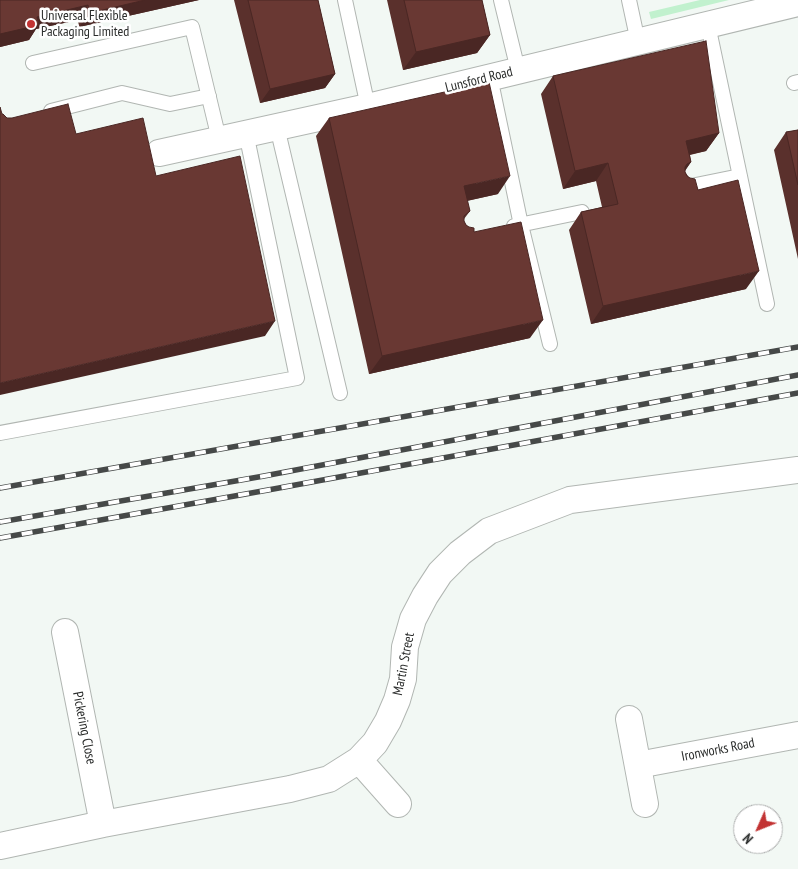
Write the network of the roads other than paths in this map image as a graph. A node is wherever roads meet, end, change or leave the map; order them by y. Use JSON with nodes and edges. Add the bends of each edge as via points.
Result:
{"nodes":[{"id":1,"x":345,"y":0,"type":"edge"},
{"id":2,"x":500,"y":0,"type":"edge"},
{"id":3,"x":629,"y":0,"type":"edge"},
{"id":4,"x":798,"y":3,"type":"edge"},
{"id":5,"x":708,"y":26,"type":"junction"},
{"id":6,"x":638,"y":42,"type":"junction"},
{"id":7,"x":33,"y":63,"type":"dead end"},
{"id":8,"x":518,"y":70,"type":"junction"},
{"id":9,"x":490,"y":77,"type":"junction"},
{"id":10,"x":209,"y":96,"type":"junction"},
{"id":11,"x":368,"y":107,"type":"junction"},
{"id":12,"x":38,"y":114,"type":"edge"},
{"id":13,"x":277,"y":127,"type":"junction"},
{"id":14,"x":246,"y":133,"type":"junction"},
{"id":15,"x":219,"y":139,"type":"junction"},
{"id":16,"x":160,"y":153,"type":"dead end"},
{"id":17,"x":740,"y":176,"type":"junction"},
{"id":18,"x":681,"y":188,"type":"edge"},
{"id":19,"x":582,"y":212,"type":"edge"},
{"id":20,"x":521,"y":225,"type":"junction"},
{"id":21,"x":504,"y":228,"type":"edge"},
{"id":22,"x":767,"y":304,"type":"dead end"},
{"id":23,"x":550,"y":344,"type":"dead end"},
{"id":24,"x":340,"y":393,"type":"dead end"},
{"id":25,"x":0,"y":433,"type":"edge"},
{"id":26,"x":798,"y":470,"type":"edge"},
{"id":27,"x":65,"y":632,"type":"dead end"},
{"id":28,"x":629,"y":719,"type":"dead end"},
{"id":29,"x":798,"y":735,"type":"edge"},
{"id":30,"x":359,"y":760,"type":"junction"},
{"id":31,"x":638,"y":765,"type":"junction"},
{"id":32,"x":398,"y":804,"type":"dead end"},
{"id":33,"x":645,"y":804,"type":"dead end"},
{"id":34,"x":104,"y":824,"type":"junction"},
{"id":35,"x":0,"y":846,"type":"edge"}],
"edges":[{"from":1,"to":11,"type":"lane"},
{"from":2,"to":8,"type":"lane"},
{"from":3,"to":6,"type":"lane"},
{"from":4,"to":5,"type":"street","name":"Lunsford Road"},
{"from":5,"to":6,"type":"street","name":"Lunsford Road"},
{"from":5,"to":17,"type":"lane"},
{"from":6,"to":8,"type":"street","name":"Lunsford Road"},
{"from":7,"to":10,"type":"lane","via":[[192,27]]},
{"from":8,"to":9,"type":"street","name":"Lunsford Road"},
{"from":9,"to":11,"type":"street","name":"Lunsford Road"},
{"from":9,"to":20,"type":"lane"},
{"from":10,"to":12,"type":"lane","via":[[170,104],[122,93]]},
{"from":10,"to":15,"type":"lane"},
{"from":11,"to":13,"type":"street","name":"Lunsford Road"},
{"from":13,"to":14,"type":"street","name":"Lunsford Road"},
{"from":13,"to":24,"type":"lane"},
{"from":14,"to":15,"type":"street","name":"Lunsford Road"},
{"from":14,"to":25,"type":"lane","via":[[297,378]]},
{"from":15,"to":16,"type":"street","name":"Lunsford Road"},
{"from":17,"to":18,"type":"lane"},
{"from":17,"to":22,"type":"lane"},
{"from":19,"to":20,"type":"lane"},
{"from":20,"to":21,"type":"lane"},
{"from":20,"to":23,"type":"lane"},
{"from":26,"to":30,"type":"street","name":"Martin Street","via":[[570,500],[489,531],[440,573],[425,596],[413,619],[405,647],[398,700],[375,743]]},
{"from":27,"to":34,"type":"street","name":"Pickering Close"},
{"from":28,"to":31,"type":"street"},
{"from":29,"to":31,"type":"street","name":"Ironworks Road"},
{"from":30,"to":32,"type":"street"},
{"from":30,"to":34,"type":"street","name":"Martin Street","via":[[329,779],[298,787]]},
{"from":31,"to":33,"type":"street"},
{"from":34,"to":35,"type":"street","name":"Martin Street"}]}
